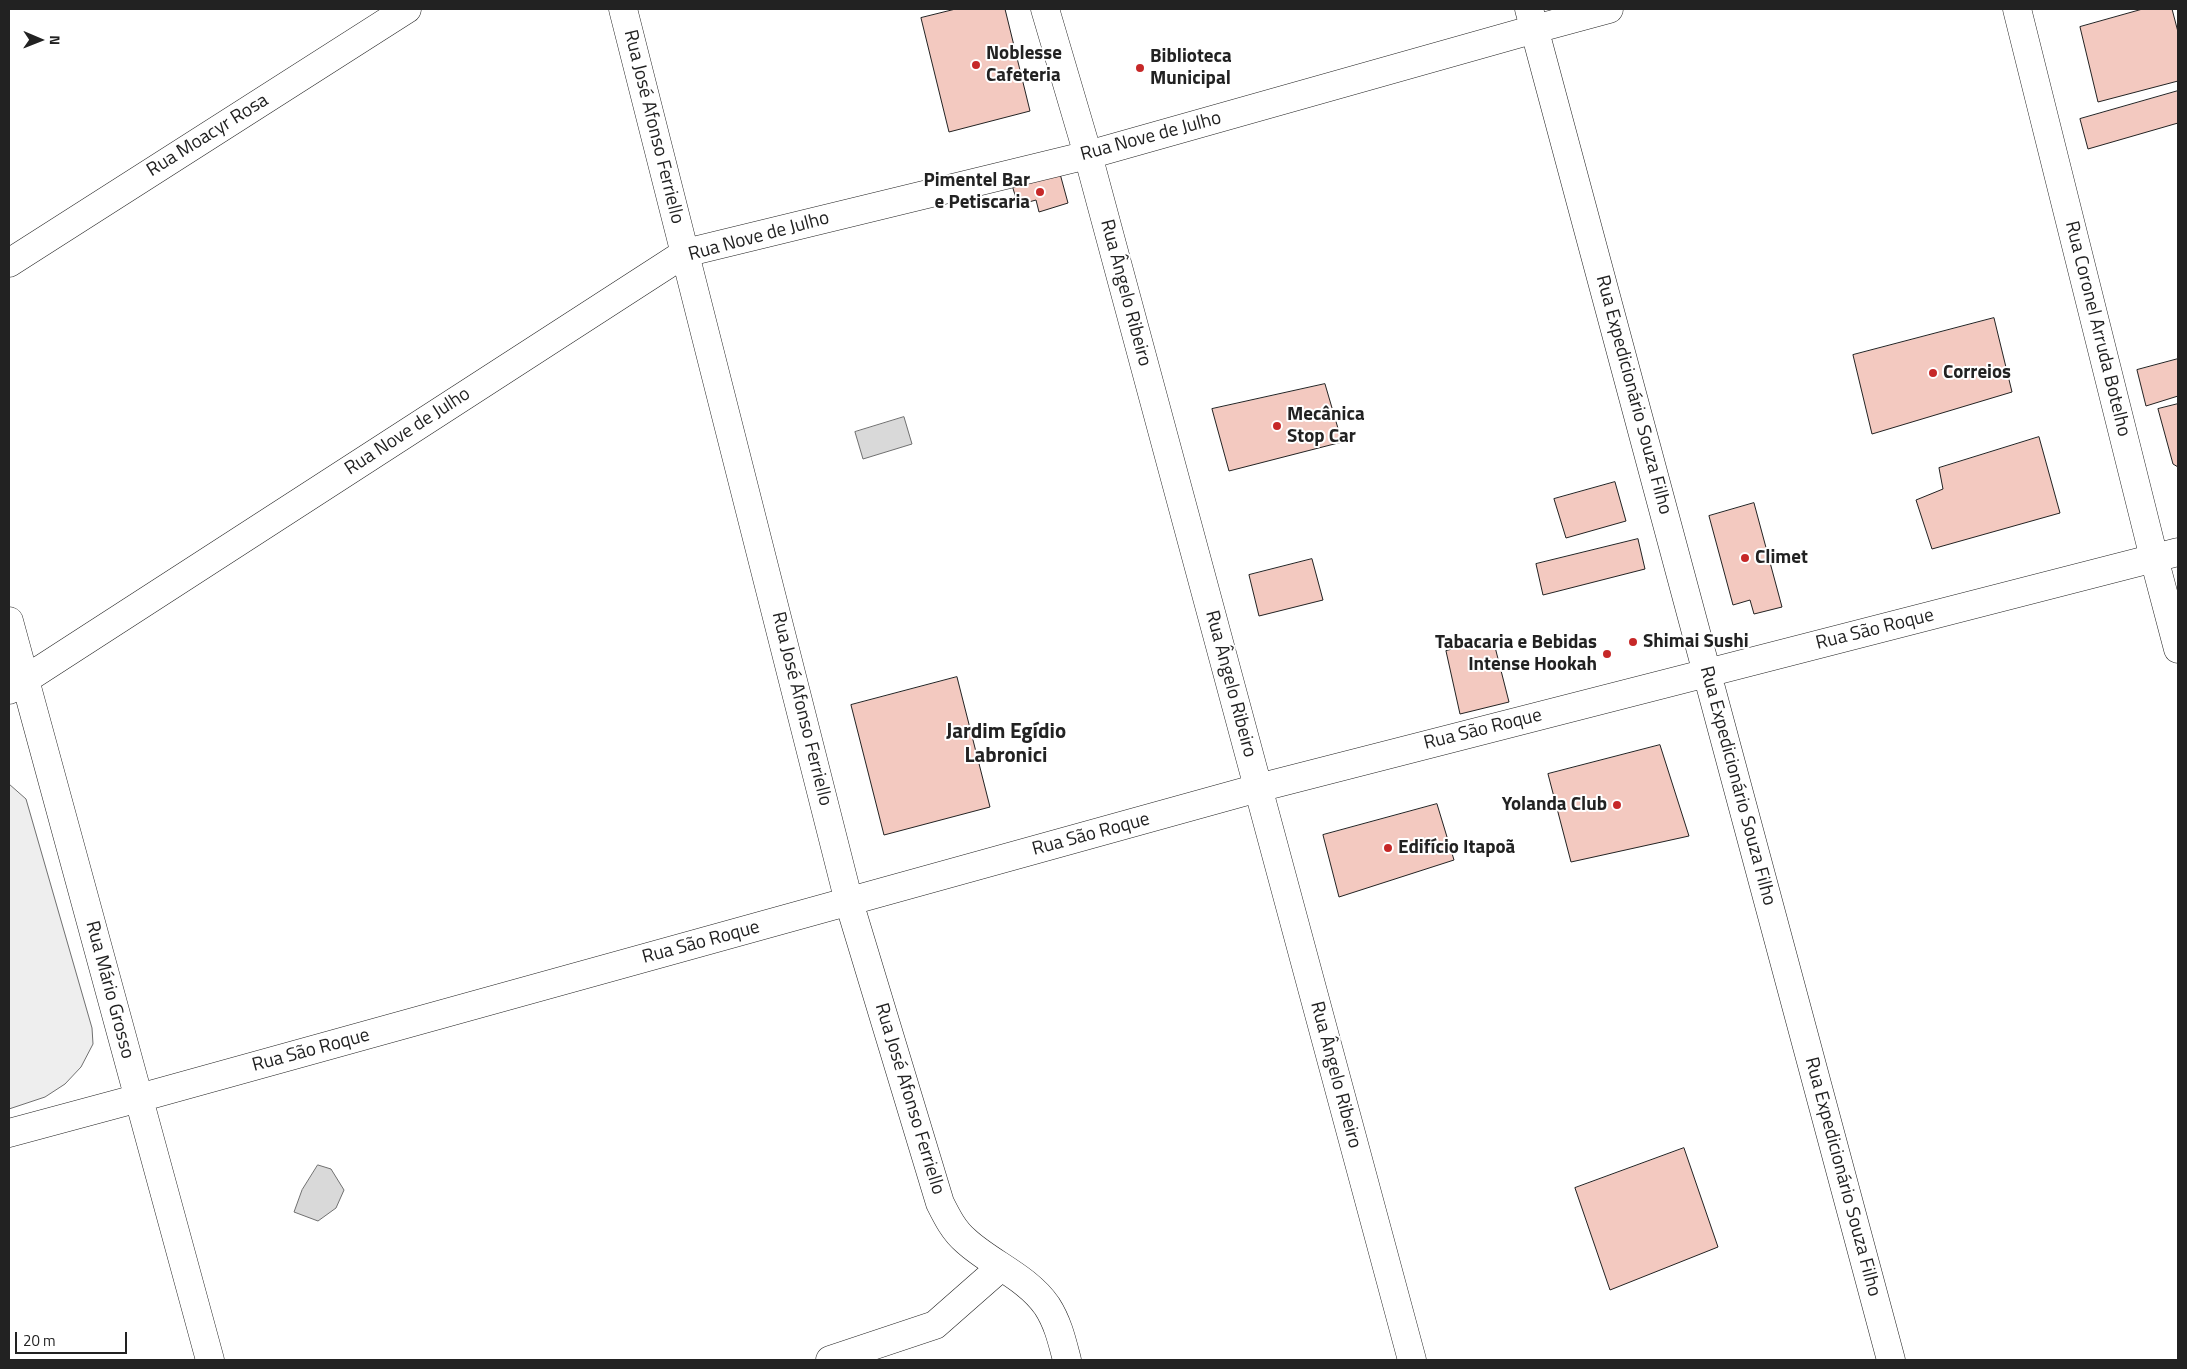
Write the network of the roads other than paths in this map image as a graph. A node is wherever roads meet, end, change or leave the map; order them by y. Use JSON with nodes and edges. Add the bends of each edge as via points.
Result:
{"nodes":[{"id":1,"x":407,"y":9,"type":"edge"},
{"id":2,"x":623,"y":9,"type":"edge"},
{"id":3,"x":1046,"y":9,"type":"edge"},
{"id":4,"x":1609,"y":9,"type":"edge"},
{"id":5,"x":2017,"y":9,"type":"edge"},
{"id":6,"x":1532,"y":19,"type":"edge"},
{"id":7,"x":1088,"y":155,"type":"junction"},
{"id":8,"x":686,"y":253,"type":"junction"},
{"id":9,"x":9,"y":262,"type":"edge"},
{"id":10,"x":2166,"y":555,"type":"edge"},
{"id":11,"x":9,"y":620,"type":"edge"},
{"id":12,"x":2178,"y":649,"type":"edge"},
{"id":13,"x":1707,"y":672,"type":"junction"},
{"id":14,"x":17,"y":685,"type":"edge"},
{"id":15,"x":1258,"y":788,"type":"junction"},
{"id":16,"x":849,"y":902,"type":"junction"},
{"id":17,"x":139,"y":1098,"type":"junction"},
{"id":18,"x":9,"y":1133,"type":"edge"},
{"id":19,"x":1001,"y":1267,"type":"junction"},
{"id":20,"x":210,"y":1360,"type":"edge"},
{"id":21,"x":830,"y":1360,"type":"edge"},
{"id":22,"x":1067,"y":1360,"type":"edge"},
{"id":23,"x":1412,"y":1360,"type":"edge"},
{"id":24,"x":1891,"y":1360,"type":"edge"}],
"edges":[{"from":1,"to":9,"type":"street","name":"Rua Moacyr Rosa"},
{"from":2,"to":8,"type":"street","name":"Rua José Afonso Ferriello"},
{"from":3,"to":7,"type":"street","name":"Rua Ângelo Ribeiro"},
{"from":4,"to":6,"type":"street","name":"Rua Nove de Julho"},
{"from":5,"to":10,"type":"street","name":"Rua Coronel Arruda Botelho"},
{"from":6,"to":7,"type":"street","name":"Rua Nove de Julho"},
{"from":6,"to":13,"type":"street","name":"Rua Expedicionário Souza Filho"},
{"from":7,"to":8,"type":"street","name":"Rua Nove de Julho"},
{"from":7,"to":15,"type":"street","name":"Rua Ângelo Ribeiro"},
{"from":8,"to":14,"type":"street","name":"Rua Nove de Julho"},
{"from":8,"to":16,"type":"street","name":"Rua José Afonso Ferriello"},
{"from":10,"to":12,"type":"street","name":"Rua Coronel Arruda Botelho"},
{"from":10,"to":13,"type":"street","name":"Rua São Roque"},
{"from":11,"to":14,"type":"street","name":"Rua Mário Grosso"},
{"from":13,"to":15,"type":"street","name":"Rua São Roque"},
{"from":13,"to":24,"type":"street","name":"Rua Expedicionário Souza Filho"},
{"from":14,"to":17,"type":"street","name":"Rua Mário Grosso"},
{"from":15,"to":16,"type":"street","name":"Rua São Roque"},
{"from":15,"to":23,"type":"street","name":"Rua Ângelo Ribeiro"},
{"from":16,"to":17,"type":"street","name":"Rua São Roque"},
{"from":16,"to":19,"type":"street","name":"Rua José Afonso Ferriello","via":[[940,1203],[965,1241]]},
{"from":17,"to":18,"type":"street","name":"Rua São Roque"},
{"from":17,"to":20,"type":"street","name":"Rua Mário Grosso"},
{"from":19,"to":21,"type":"street","via":[[935,1324]]},
{"from":19,"to":22,"type":"street","name":"Rua José Afonso Ferriello","via":[[1046,1305],[1056,1322]]}]}
